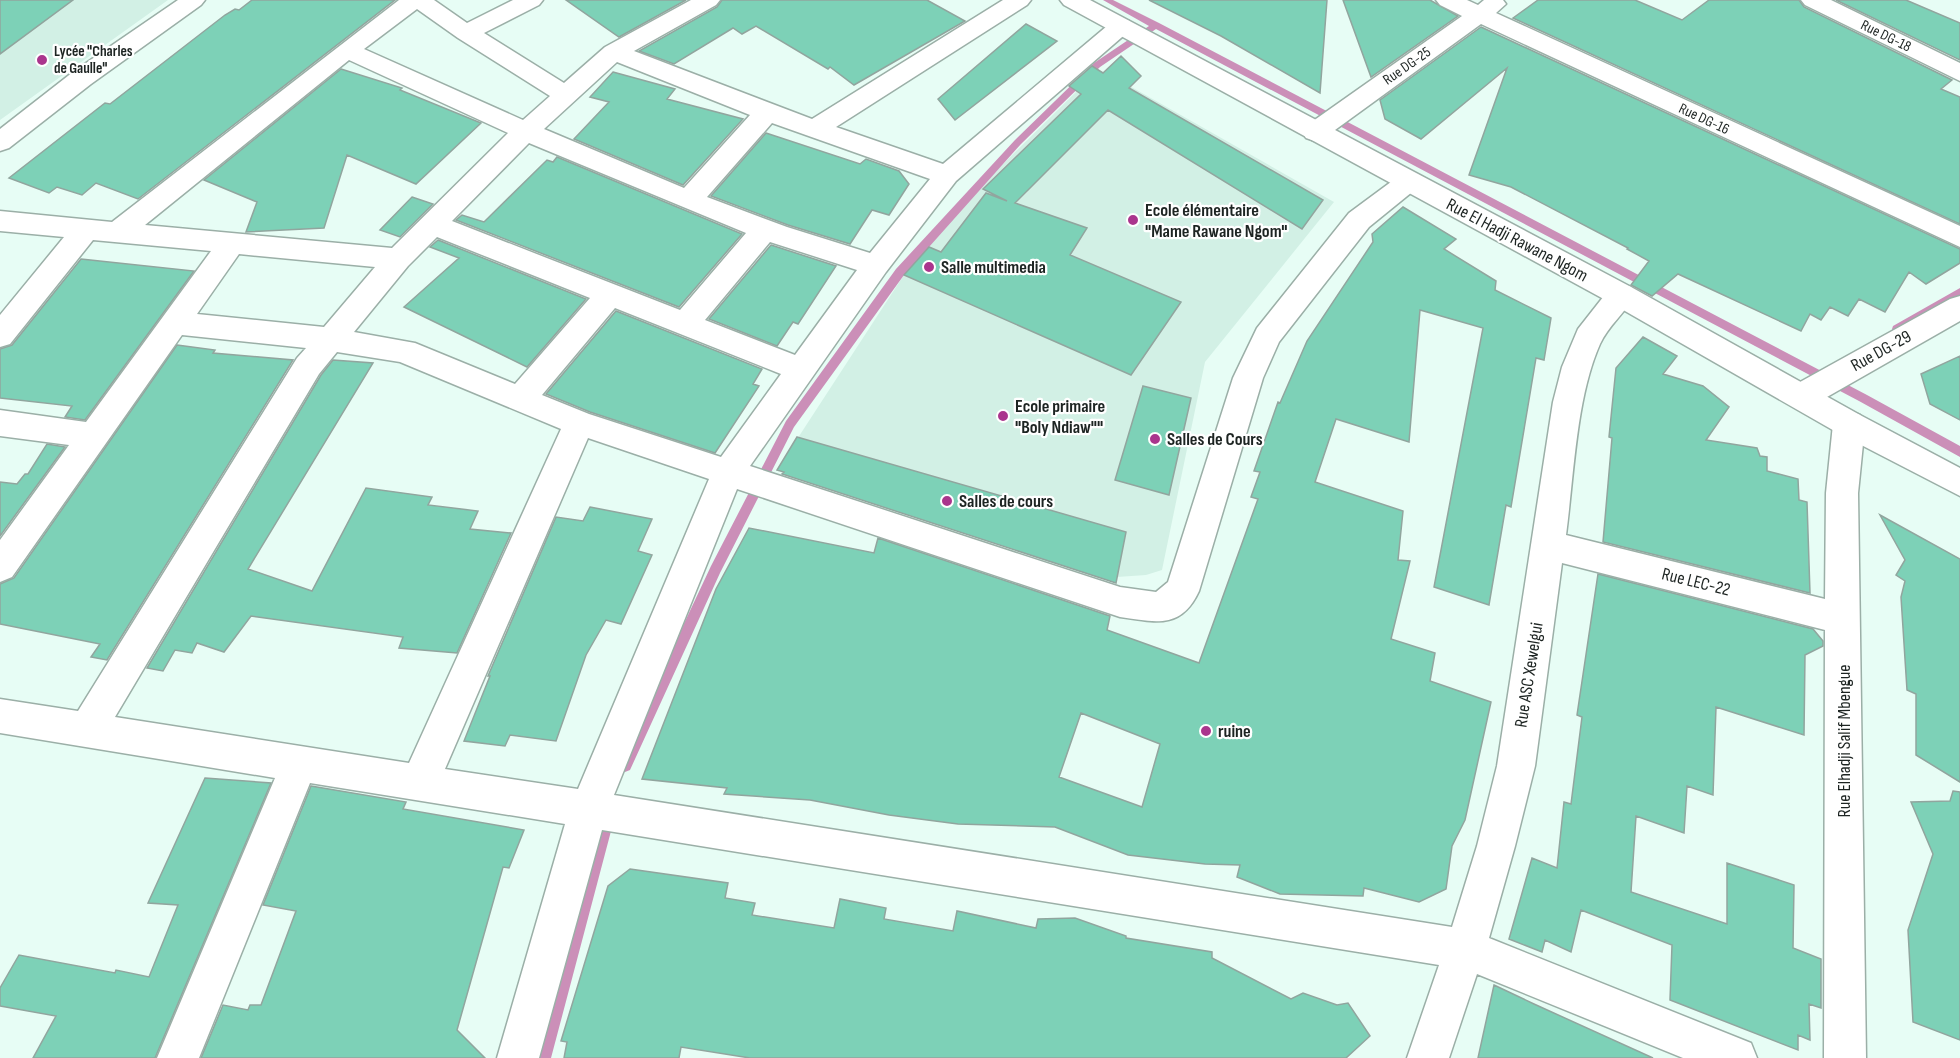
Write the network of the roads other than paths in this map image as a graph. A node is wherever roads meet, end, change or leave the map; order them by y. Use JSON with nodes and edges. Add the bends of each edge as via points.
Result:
{"nodes":[{"id":1,"x":193,"y":0,"type":"edge"},
{"id":2,"x":414,"y":0,"type":"edge"},
{"id":3,"x":419,"y":0,"type":"edge"},
{"id":4,"x":531,"y":0,"type":"edge"},
{"id":5,"x":708,"y":0,"type":"edge"},
{"id":6,"x":1019,"y":0,"type":"edge"},
{"id":7,"x":1072,"y":0,"type":"edge"},
{"id":8,"x":1448,"y":0,"type":"edge"},
{"id":9,"x":1813,"y":0,"type":"edge"},
{"id":10,"x":1489,"y":7,"type":"edge"},
{"id":11,"x":1121,"y":26,"type":"junction"},
{"id":12,"x":466,"y":33,"type":"junction"},
{"id":13,"x":347,"y":50,"type":"junction"},
{"id":14,"x":614,"y":52,"type":"junction"},
{"id":15,"x":1960,"y":73,"type":"edge"},
{"id":16,"x":566,"y":95,"type":"junction"},
{"id":17,"x":767,"y":112,"type":"junction"},
{"id":18,"x":816,"y":128,"type":"junction"},
{"id":19,"x":525,"y":132,"type":"junction"},
{"id":20,"x":1315,"y":132,"type":"junction"},
{"id":21,"x":0,"y":142,"type":"edge"},
{"id":22,"x":947,"y":175,"type":"junction"},
{"id":23,"x":1408,"y":182,"type":"junction"},
{"id":24,"x":689,"y":200,"type":"junction"},
{"id":25,"x":0,"y":220,"type":"edge"},
{"id":26,"x":434,"y":225,"type":"junction"},
{"id":27,"x":86,"y":229,"type":"junction"},
{"id":28,"x":765,"y":229,"type":"junction"},
{"id":29,"x":118,"y":232,"type":"junction"},
{"id":30,"x":1960,"y":237,"type":"edge"},
{"id":31,"x":232,"y":243,"type":"junction"},
{"id":32,"x":398,"y":259,"type":"junction"},
{"id":33,"x":876,"y":266,"type":"junction"},
{"id":34,"x":609,"y":295,"type":"junction"},
{"id":35,"x":1621,"y":295,"type":"junction"},
{"id":36,"x":1960,"y":307,"type":"edge"},
{"id":37,"x":174,"y":323,"type":"junction"},
{"id":38,"x":685,"y":324,"type":"junction"},
{"id":39,"x":0,"y":336,"type":"edge"},
{"id":40,"x":330,"y":339,"type":"junction"},
{"id":41,"x":801,"y":370,"type":"junction"},
{"id":42,"x":1802,"y":396,"type":"junction"},
{"id":43,"x":520,"y":399,"type":"junction"},
{"id":44,"x":0,"y":423,"type":"edge"},
{"id":45,"x":579,"y":423,"type":"junction"},
{"id":46,"x":1849,"y":424,"type":"junction"},
{"id":47,"x":93,"y":436,"type":"junction"},
{"id":48,"x":728,"y":472,"type":"junction"},
{"id":49,"x":1960,"y":483,"type":"edge"},
{"id":50,"x":1549,"y":544,"type":"junction"},
{"id":51,"x":0,"y":567,"type":"edge"},
{"id":52,"x":1843,"y":619,"type":"junction"},
{"id":53,"x":0,"y":716,"type":"edge"},
{"id":54,"x":88,"y":729,"type":"junction"},
{"id":55,"x":300,"y":763,"type":"junction"},
{"id":56,"x":420,"y":782,"type":"junction"},
{"id":57,"x":589,"y":809,"type":"junction"},
{"id":58,"x":1465,"y":949,"type":"junction"},
{"id":59,"x":178,"y":1058,"type":"edge"},
{"id":60,"x":518,"y":1058,"type":"edge"},
{"id":61,"x":1428,"y":1058,"type":"edge"},
{"id":62,"x":1736,"y":1058,"type":"edge"},
{"id":63,"x":1845,"y":1058,"type":"edge"}],
"edges":[{"from":1,"to":21,"type":"street"},
{"from":2,"to":13,"type":"street"},
{"from":3,"to":12,"type":"street"},
{"from":4,"to":12,"type":"street"},
{"from":5,"to":14,"type":"street"},
{"from":6,"to":18,"type":"street"},
{"from":7,"to":11,"type":"street","name":"Rue El Hadji Rawane Ngom"},
{"from":8,"to":10,"type":"street","name":"Rue DG-16"},
{"from":9,"to":15,"type":"street","name":"Rue DG-18"},
{"from":10,"to":20,"type":"street","name":"Rue DG-25"},
{"from":10,"to":30,"type":"street","name":"Rue DG-16"},
{"from":11,"to":20,"type":"street","name":"Rue El Hadji Rawane Ngom"},
{"from":11,"to":22,"type":"street"},
{"from":12,"to":16,"type":"street"},
{"from":13,"to":19,"type":"street"},
{"from":13,"to":29,"type":"street"},
{"from":14,"to":16,"type":"street"},
{"from":14,"to":17,"type":"street"},
{"from":16,"to":19,"type":"street"},
{"from":17,"to":18,"type":"street"},
{"from":17,"to":24,"type":"street"},
{"from":18,"to":22,"type":"street"},
{"from":19,"to":24,"type":"street"},
{"from":19,"to":26,"type":"street"},
{"from":20,"to":23,"type":"street","name":"Rue El Hadji Rawane Ngom"},
{"from":22,"to":33,"type":"street"},
{"from":23,"to":35,"type":"street","name":"Rue El Hadji Rawane Ngom"},
{"from":23,"to":48,"type":"street","via":[[1359,220],[1267,336],[1248,378],[1182,591],[1162,608],[1120,602]]},
{"from":24,"to":28,"type":"street"},
{"from":25,"to":27,"type":"street"},
{"from":26,"to":32,"type":"street"},
{"from":26,"to":34,"type":"street"},
{"from":27,"to":29,"type":"street"},
{"from":27,"to":39,"type":"street"},
{"from":28,"to":33,"type":"street"},
{"from":28,"to":38,"type":"street"},
{"from":29,"to":31,"type":"street"},
{"from":31,"to":32,"type":"street"},
{"from":31,"to":37,"type":"street"},
{"from":32,"to":40,"type":"street"},
{"from":33,"to":41,"type":"street"},
{"from":34,"to":38,"type":"street"},
{"from":34,"to":43,"type":"street"},
{"from":35,"to":42,"type":"street","name":"Rue El Hadji Rawane Ngom"},
{"from":35,"to":50,"type":"street","name":"Rue ASC Xewelgui","via":[[1588,337],[1576,367]]},
{"from":36,"to":42,"type":"street","name":"Rue DG-29"},
{"from":37,"to":40,"type":"street"},
{"from":37,"to":47,"type":"street"},
{"from":38,"to":41,"type":"street"},
{"from":40,"to":43,"type":"street","via":[[404,351]]},
{"from":40,"to":54,"type":"street","via":[[309,366]]},
{"from":41,"to":48,"type":"street"},
{"from":42,"to":46,"type":"street","name":"Rue El Hadji Rawane Ngom"},
{"from":43,"to":45,"type":"street"},
{"from":44,"to":47,"type":"street"},
{"from":45,"to":48,"type":"street"},
{"from":45,"to":56,"type":"street"},
{"from":46,"to":49,"type":"street","name":"Rue El Hadji Rawane Ngom"},
{"from":46,"to":52,"type":"street","name":"Rue Elhadji Salif Mbengue","via":[[1842,493]]},
{"from":47,"to":51,"type":"street"},
{"from":48,"to":57,"type":"street"},
{"from":50,"to":52,"type":"street","name":"Rue LEC-22"},
{"from":50,"to":58,"type":"street","name":"Rue ASC Xewelgui","via":[[1515,766]]},
{"from":52,"to":63,"type":"street","name":"Rue Elhadji Salif Mbengue"},
{"from":53,"to":54,"type":"street"},
{"from":54,"to":55,"type":"street"},
{"from":55,"to":56,"type":"street"},
{"from":55,"to":59,"type":"street"},
{"from":56,"to":57,"type":"street"},
{"from":57,"to":58,"type":"street"},
{"from":57,"to":60,"type":"street"},
{"from":58,"to":61,"type":"street","name":"Rue ASC Xewelgui"},
{"from":58,"to":62,"type":"street"}]}
